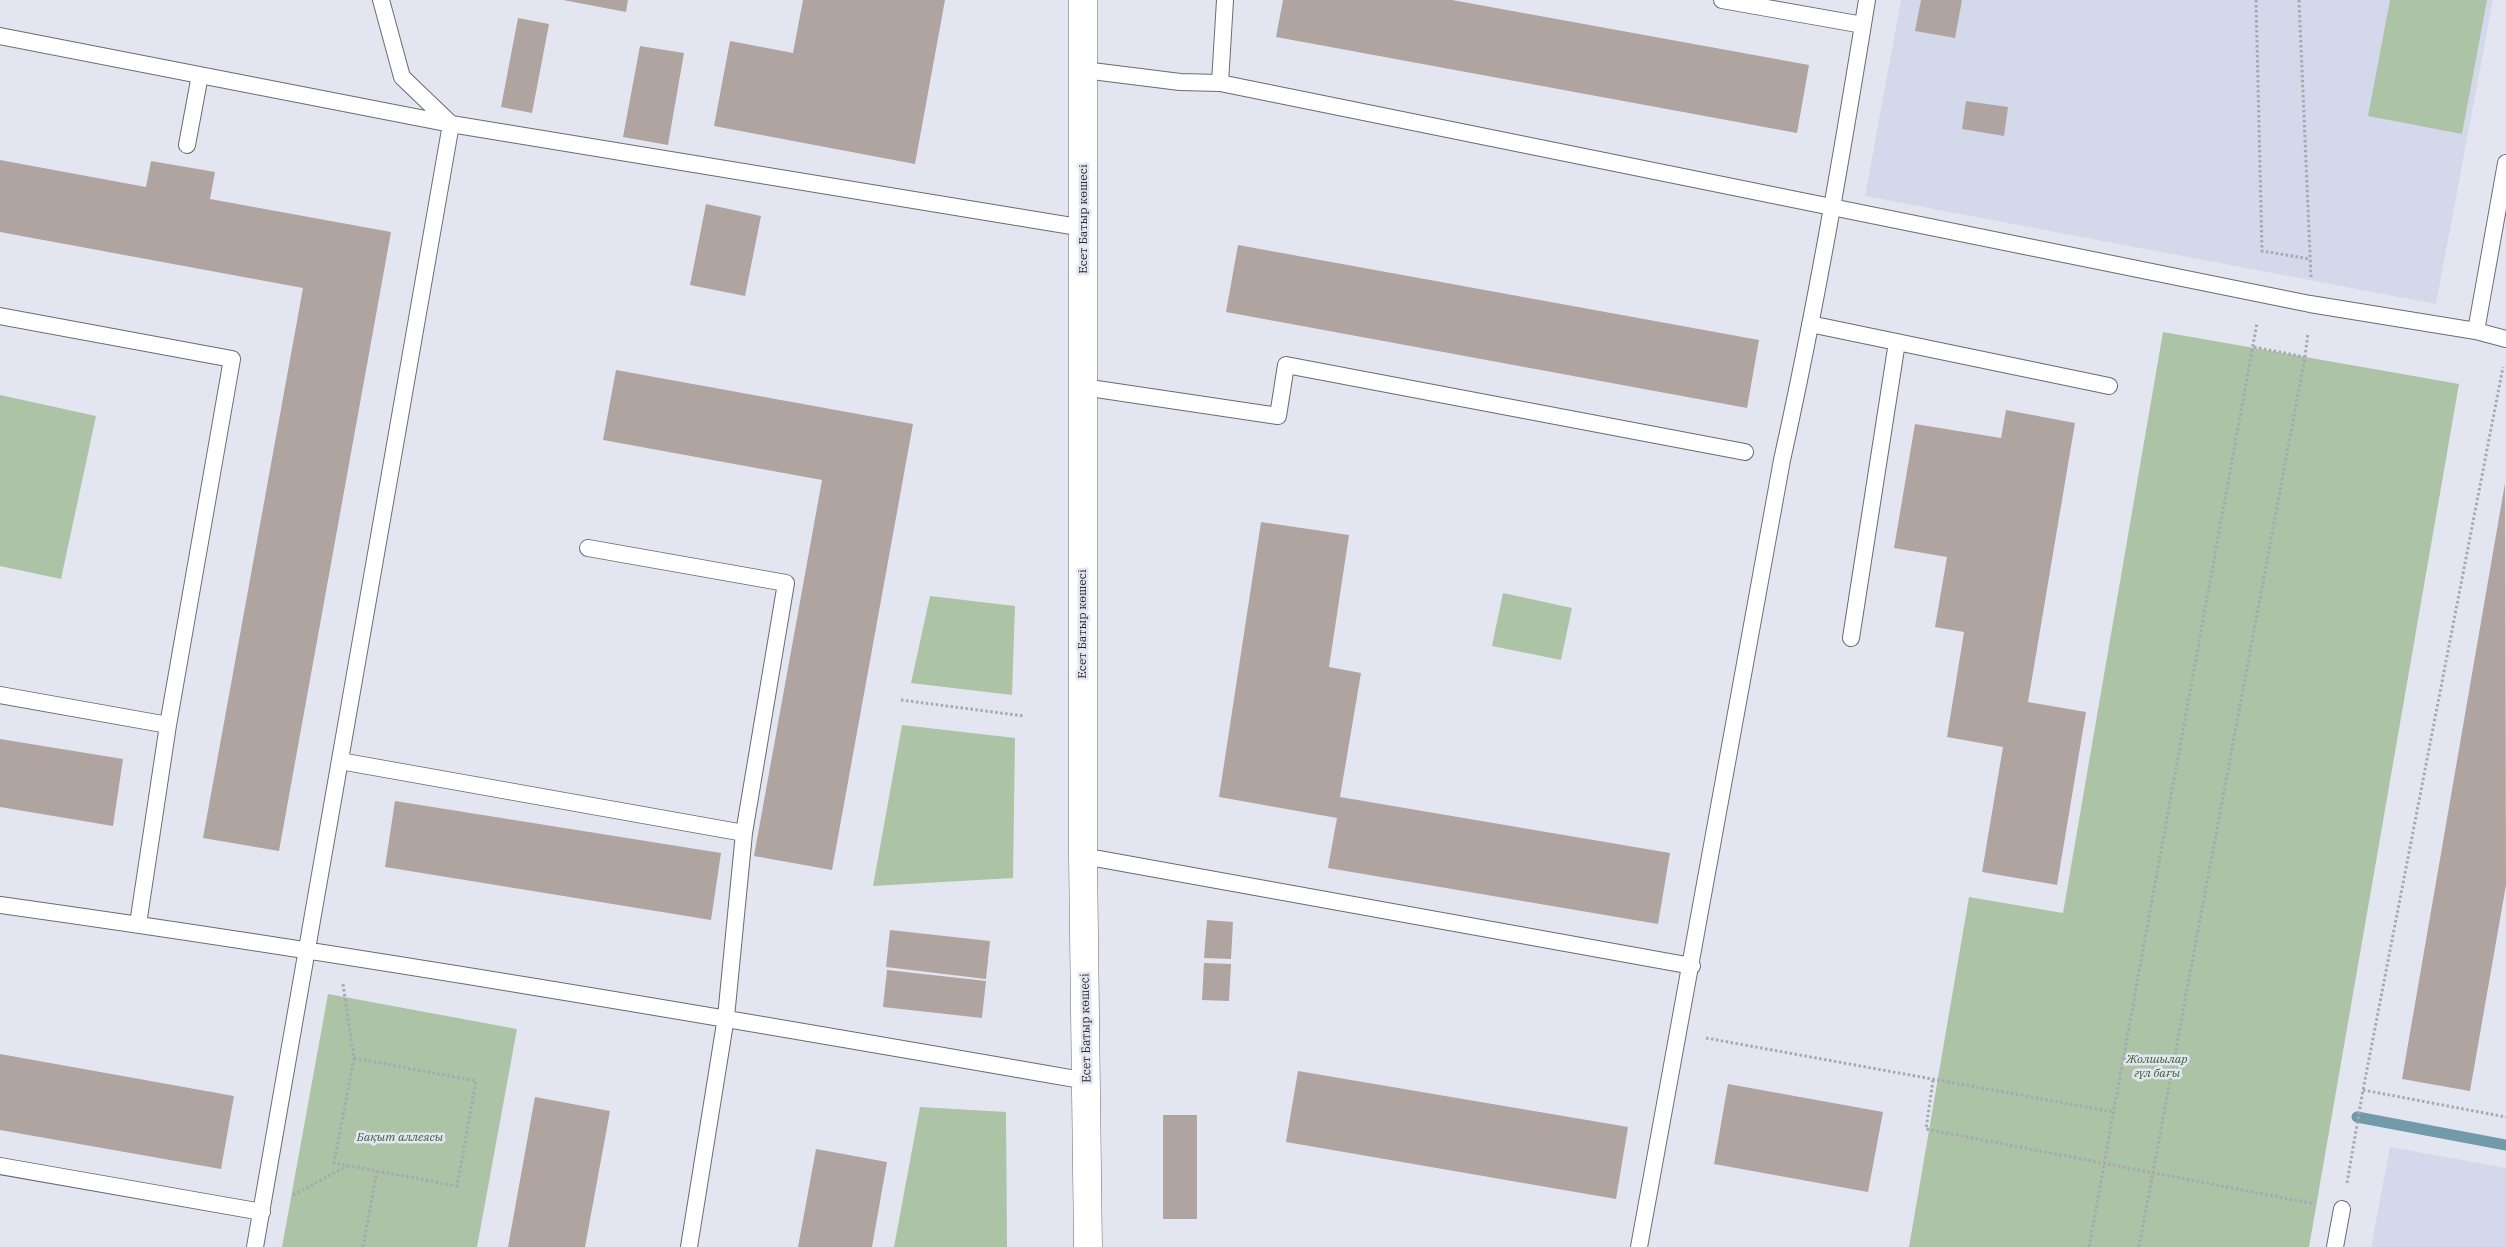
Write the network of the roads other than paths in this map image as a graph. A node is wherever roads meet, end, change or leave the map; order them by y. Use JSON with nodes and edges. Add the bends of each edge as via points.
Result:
{"nodes":[{"id":1,"x":381,"y":0,"type":"edge"},
{"id":2,"x":1083,"y":0,"type":"edge"},
{"id":3,"x":1225,"y":0,"type":"edge"},
{"id":4,"x":1722,"y":0,"type":"edge"},
{"id":5,"x":1867,"y":0,"type":"edge"},
{"id":6,"x":1863,"y":25,"type":"junction"},
{"id":7,"x":0,"y":36,"type":"edge"},
{"id":8,"x":1084,"y":70,"type":"junction"},
{"id":9,"x":200,"y":75,"type":"junction"},
{"id":10,"x":1220,"y":84,"type":"junction"},
{"id":11,"x":451,"y":124,"type":"junction"},
{"id":12,"x":187,"y":145,"type":"dead end"},
{"id":13,"x":2506,"y":162,"type":"edge"},
{"id":14,"x":1832,"y":207,"type":"junction"},
{"id":15,"x":1084,"y":228,"type":"junction"},
{"id":16,"x":0,"y":316,"type":"edge"},
{"id":17,"x":1810,"y":324,"type":"junction"},
{"id":18,"x":2476,"y":331,"type":"junction"},
{"id":19,"x":2506,"y":340,"type":"edge"},
{"id":20,"x":1897,"y":342,"type":"junction"},
{"id":21,"x":2109,"y":386,"type":"dead end"},
{"id":22,"x":1083,"y":387,"type":"junction"},
{"id":23,"x":1745,"y":452,"type":"dead end"},
{"id":24,"x":588,"y":548,"type":"dead end"},
{"id":25,"x":1851,"y":638,"type":"dead end"},
{"id":26,"x":0,"y":695,"type":"edge"},
{"id":27,"x":168,"y":725,"type":"junction"},
{"id":28,"x":340,"y":761,"type":"junction"},
{"id":29,"x":744,"y":833,"type":"junction"},
{"id":30,"x":1083,"y":856,"type":"junction"},
{"id":31,"x":0,"y":905,"type":"edge"},
{"id":32,"x":138,"y":924,"type":"junction"},
{"id":33,"x":306,"y":952,"type":"junction"},
{"id":34,"x":1692,"y":966,"type":"junction"},
{"id":35,"x":726,"y":1017,"type":"junction"},
{"id":36,"x":1087,"y":1081,"type":"junction"},
{"id":37,"x":0,"y":1166,"type":"edge"},
{"id":38,"x":2342,"y":1209,"type":"road end"},
{"id":39,"x":262,"y":1212,"type":"junction"},
{"id":40,"x":255,"y":1247,"type":"edge"},
{"id":41,"x":689,"y":1247,"type":"edge"},
{"id":42,"x":1088,"y":1247,"type":"edge"},
{"id":43,"x":1638,"y":1247,"type":"edge"},
{"id":44,"x":2334,"y":1247,"type":"edge"}],
"edges":[{"from":1,"to":11,"type":"lane","via":[[402,77]]},
{"from":2,"to":8,"type":"street","name":"Есет Батыр көшесі"},
{"from":3,"to":10,"type":"lane"},
{"from":4,"to":6,"type":"lane"},
{"from":5,"to":6,"type":"lane"},
{"from":6,"to":14,"type":"lane"},
{"from":7,"to":9,"type":"lane"},
{"from":8,"to":10,"type":"lane"},
{"from":8,"to":15,"type":"street","name":"Есет Батыр көшесі"},
{"from":9,"to":11,"type":"lane"},
{"from":9,"to":12,"type":"lane"},
{"from":10,"to":14,"type":"lane"},
{"from":11,"to":15,"type":"lane"},
{"from":11,"to":28,"type":"lane"},
{"from":13,"to":18,"type":"lane"},
{"from":14,"to":17,"type":"lane"},
{"from":14,"to":18,"type":"lane","via":[[2310,304]]},
{"from":15,"to":22,"type":"street","name":"Есет Батыр көшесі"},
{"from":16,"to":27,"type":"lane","via":[[232,359]]},
{"from":17,"to":20,"type":"lane"},
{"from":17,"to":34,"type":"lane","via":[[1782,460]]},
{"from":18,"to":19,"type":"lane"},
{"from":20,"to":21,"type":"lane"},
{"from":20,"to":25,"type":"lane"},
{"from":22,"to":23,"type":"lane","via":[[1278,416],[1286,365]]},
{"from":22,"to":30,"type":"street","name":"Есет Батыр көшесі"},
{"from":24,"to":29,"type":"lane","via":[[786,583]]},
{"from":26,"to":27,"type":"lane"},
{"from":27,"to":32,"type":"lane"},
{"from":28,"to":29,"type":"lane"},
{"from":28,"to":33,"type":"lane"},
{"from":29,"to":35,"type":"lane"},
{"from":30,"to":34,"type":"lane"},
{"from":30,"to":36,"type":"street","name":"Есет Батыр көшесі"},
{"from":31,"to":32,"type":"lane"},
{"from":32,"to":33,"type":"lane"},
{"from":33,"to":35,"type":"lane"},
{"from":33,"to":39,"type":"lane"},
{"from":34,"to":43,"type":"lane"},
{"from":35,"to":36,"type":"lane"},
{"from":35,"to":41,"type":"lane"},
{"from":36,"to":42,"type":"street","name":"Есет Батыр көшесі"},
{"from":37,"to":39,"type":"lane"},
{"from":38,"to":44,"type":"lane"},
{"from":39,"to":40,"type":"lane"}]}
